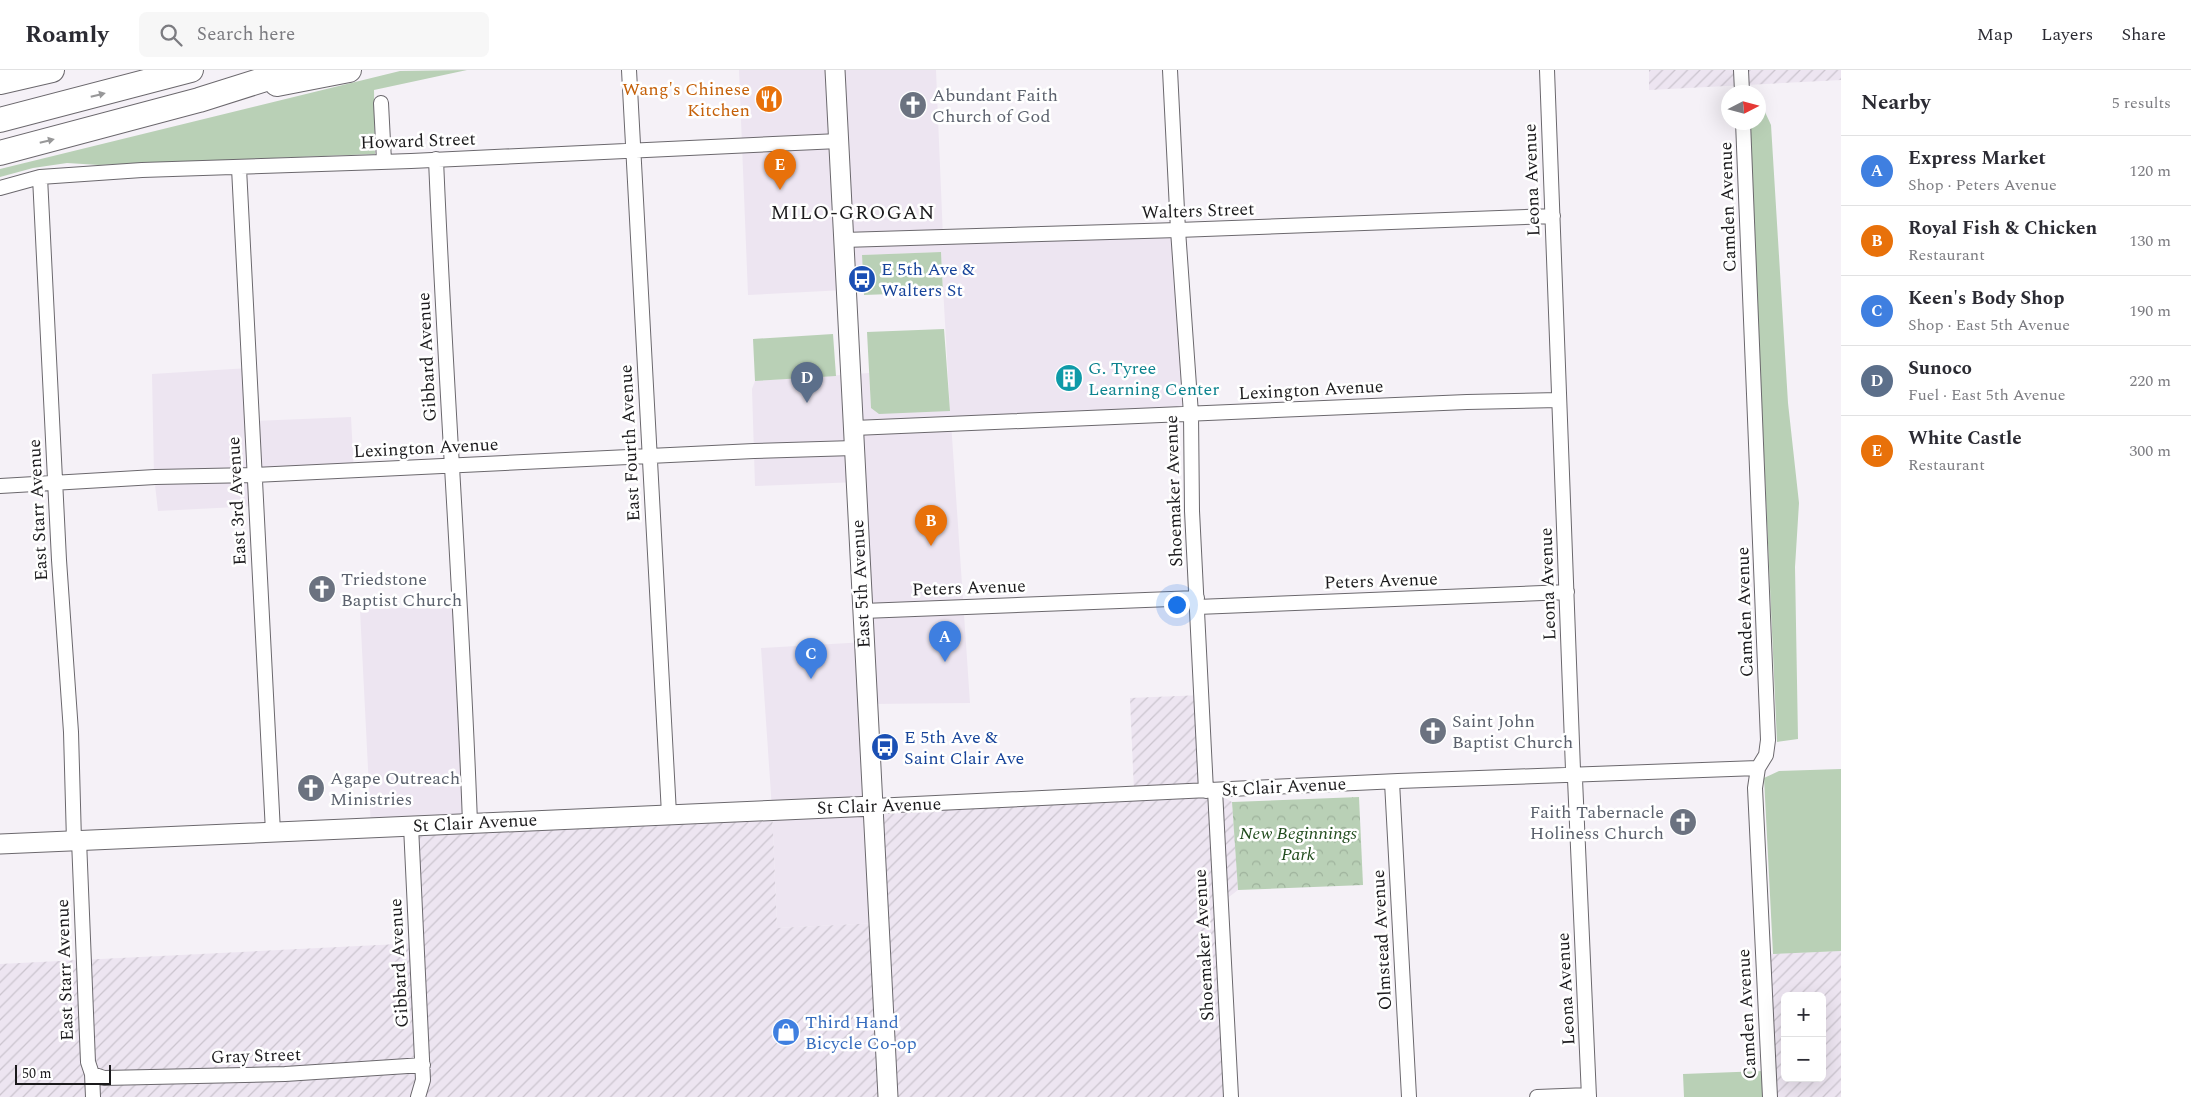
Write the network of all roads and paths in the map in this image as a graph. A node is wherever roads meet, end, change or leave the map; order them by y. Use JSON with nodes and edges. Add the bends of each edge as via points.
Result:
{"nodes":[{"id":1,"x":52,"y":70,"type":"edge"},
{"id":2,"x":192,"y":70,"type":"edge"},
{"id":3,"x":294,"y":70,"type":"edge"},
{"id":4,"x":349,"y":70,"type":"edge"},
{"id":5,"x":629,"y":70,"type":"edge"},
{"id":6,"x":835,"y":70,"type":"edge"},
{"id":7,"x":1170,"y":70,"type":"edge"},
{"id":8,"x":1547,"y":70,"type":"edge"},
{"id":9,"x":1741,"y":70,"type":"edge"},
{"id":10,"x":0,"y":82,"type":"edge"},
{"id":11,"x":1742,"y":85,"type":"edge"},
{"id":12,"x":199,"y":100,"type":"junction"},
{"id":13,"x":381,"y":103,"type":"dead end"},
{"id":14,"x":0,"y":120,"type":"edge"},
{"id":15,"x":1743,"y":130,"type":"edge"},
{"id":16,"x":839,"y":141,"type":"junction"},
{"id":17,"x":633,"y":149,"type":"junction"},
{"id":18,"x":0,"y":154,"type":"edge"},
{"id":19,"x":436,"y":159,"type":"junction"},
{"id":20,"x":384,"y":161,"type":"junction"},
{"id":21,"x":239,"y":168,"type":"junction"},
{"id":22,"x":40,"y":177,"type":"junction"},
{"id":23,"x":0,"y":188,"type":"edge"},
{"id":24,"x":1553,"y":216,"type":"junction"},
{"id":25,"x":1178,"y":230,"type":"junction"},
{"id":26,"x":843,"y":240,"type":"junction"},
{"id":27,"x":1559,"y":400,"type":"junction"},
{"id":28,"x":1191,"y":414,"type":"junction"},
{"id":29,"x":854,"y":428,"type":"junction"},
{"id":30,"x":854,"y":448,"type":"junction"},
{"id":31,"x":650,"y":457,"type":"junction"},
{"id":32,"x":452,"y":466,"type":"junction"},
{"id":33,"x":254,"y":475,"type":"junction"},
{"id":34,"x":55,"y":483,"type":"junction"},
{"id":35,"x":0,"y":486,"type":"edge"},
{"id":36,"x":1567,"y":592,"type":"junction"},
{"id":37,"x":1197,"y":602,"type":"junction"},
{"id":38,"x":863,"y":611,"type":"junction"},
{"id":39,"x":1758,"y":768,"type":"junction"},
{"id":40,"x":1574,"y":774,"type":"junction"},
{"id":41,"x":1392,"y":782,"type":"junction"},
{"id":42,"x":1210,"y":791,"type":"junction"},
{"id":43,"x":874,"y":806,"type":"junction"},
{"id":44,"x":669,"y":814,"type":"junction"},
{"id":45,"x":470,"y":823,"type":"junction"},
{"id":46,"x":411,"y":826,"type":"junction"},
{"id":47,"x":273,"y":832,"type":"junction"},
{"id":48,"x":76,"y":841,"type":"junction"},
{"id":49,"x":0,"y":844,"type":"edge"},
{"id":50,"x":422,"y":1065,"type":"junction"},
{"id":51,"x":92,"y":1074,"type":"junction"},
{"id":52,"x":1589,"y":1096,"type":"edge"},
{"id":53,"x":93,"y":1097,"type":"edge"},
{"id":54,"x":418,"y":1097,"type":"edge"},
{"id":55,"x":888,"y":1097,"type":"edge"},
{"id":56,"x":1231,"y":1097,"type":"edge"},
{"id":57,"x":1409,"y":1097,"type":"edge"},
{"id":58,"x":1537,"y":1097,"type":"edge"},
{"id":59,"x":1770,"y":1097,"type":"edge"}],
"edges":[{"from":1,"to":10,"type":"highway"},
{"from":14,"to":2,"type":"highway","one_way":true},
{"from":3,"to":12,"type":"highway"},
{"from":4,"to":12,"type":"highway"},
{"from":5,"to":17,"type":"street","name":"East Fourth Avenue"},
{"from":6,"to":16,"type":"main road","name":"East 5th Avenue"},
{"from":7,"to":25,"type":"street","name":"Shoemaker Avenue"},
{"from":8,"to":24,"type":"street","name":"Leona Avenue"},
{"from":9,"to":11,"type":"street"},
{"from":18,"to":12,"type":"highway","one_way":true},
{"from":13,"to":20,"type":"street"},
{"from":15,"to":39,"type":"street","name":"Camden Avenue","via":[[1768,740],[1766,755]]},
{"from":16,"to":17,"type":"street","name":"Howard Street"},
{"from":16,"to":26,"type":"main road","name":"East 5th Avenue"},
{"from":17,"to":19,"type":"street","name":"Howard Street"},
{"from":17,"to":31,"type":"street","name":"East Fourth Avenue"},
{"from":19,"to":20,"type":"street","name":"Howard Street"},
{"from":19,"to":32,"type":"street","name":"Gibbard Avenue"},
{"from":20,"to":21,"type":"street","name":"Howard Street"},
{"from":21,"to":22,"type":"street","name":"Howard Street"},
{"from":21,"to":33,"type":"street","name":"East 3rd Avenue"},
{"from":22,"to":23,"type":"street","name":"Howard Street"},
{"from":22,"to":34,"type":"street","name":"East Starr Avenue"},
{"from":24,"to":25,"type":"street","name":"Walters Street"},
{"from":24,"to":27,"type":"street","name":"Leona Avenue"},
{"from":25,"to":26,"type":"street","name":"Walters Street"},
{"from":25,"to":28,"type":"street","name":"Shoemaker Avenue"},
{"from":26,"to":29,"type":"main road","name":"East 5th Avenue"},
{"from":27,"to":28,"type":"street","name":"Lexington Avenue"},
{"from":27,"to":36,"type":"street","name":"Leona Avenue"},
{"from":28,"to":29,"type":"street","name":"Lexington Avenue"},
{"from":28,"to":37,"type":"street","name":"Shoemaker Avenue"},
{"from":29,"to":30,"type":"main road","name":"East 5th Avenue"},
{"from":30,"to":31,"type":"street","name":"Lexington Avenue"},
{"from":30,"to":38,"type":"main road","name":"East 5th Avenue"},
{"from":31,"to":32,"type":"street","name":"Lexington Avenue"},
{"from":31,"to":44,"type":"street","name":"East Fourth Avenue"},
{"from":32,"to":33,"type":"street","name":"Lexington Avenue"},
{"from":32,"to":45,"type":"street","name":"Gibbard Avenue"},
{"from":33,"to":34,"type":"street","name":"Lexington Avenue"},
{"from":33,"to":47,"type":"street","name":"East 3rd Avenue"},
{"from":34,"to":35,"type":"street","name":"Lexington Avenue"},
{"from":34,"to":48,"type":"street","name":"East Starr Avenue"},
{"from":36,"to":37,"type":"street","name":"Peters Avenue"},
{"from":36,"to":40,"type":"street","name":"Leona Avenue"},
{"from":37,"to":38,"type":"street","name":"Peters Avenue"},
{"from":37,"to":42,"type":"street","name":"Shoemaker Avenue"},
{"from":38,"to":43,"type":"main road","name":"East 5th Avenue"},
{"from":39,"to":40,"type":"street","name":"St Clair Avenue"},
{"from":39,"to":59,"type":"street","name":"Camden Avenue","via":[[1757,824]]},
{"from":40,"to":41,"type":"street","name":"St Clair Avenue"},
{"from":40,"to":52,"type":"street","name":"Leona Avenue"},
{"from":41,"to":42,"type":"street","name":"St Clair Avenue"},
{"from":41,"to":57,"type":"street","name":"Olmstead Avenue"},
{"from":42,"to":43,"type":"street","name":"St Clair Avenue"},
{"from":42,"to":56,"type":"street","name":"Shoemaker Avenue"},
{"from":43,"to":44,"type":"main road","name":"St Clair Avenue"},
{"from":43,"to":55,"type":"main road","name":"East 5th Avenue"},
{"from":44,"to":45,"type":"main road","name":"St Clair Avenue"},
{"from":45,"to":46,"type":"main road","name":"St Clair Avenue"},
{"from":46,"to":47,"type":"main road","name":"St Clair Avenue"},
{"from":46,"to":50,"type":"street","name":"Gibbard Avenue"},
{"from":47,"to":48,"type":"main road","name":"St Clair Avenue"},
{"from":48,"to":49,"type":"main road","name":"St Clair Avenue"},
{"from":48,"to":51,"type":"street","name":"East Starr Avenue","via":[[88,1062]]},
{"from":50,"to":51,"type":"street","name":"Gray Street","via":[[284,1074],[104,1078]]},
{"from":50,"to":54,"type":"street","name":"Gibbard Avenue","via":[[423,1080]]},
{"from":51,"to":53,"type":"street","name":"East Starr Avenue"},
{"from":52,"to":58,"type":"street"}]}
